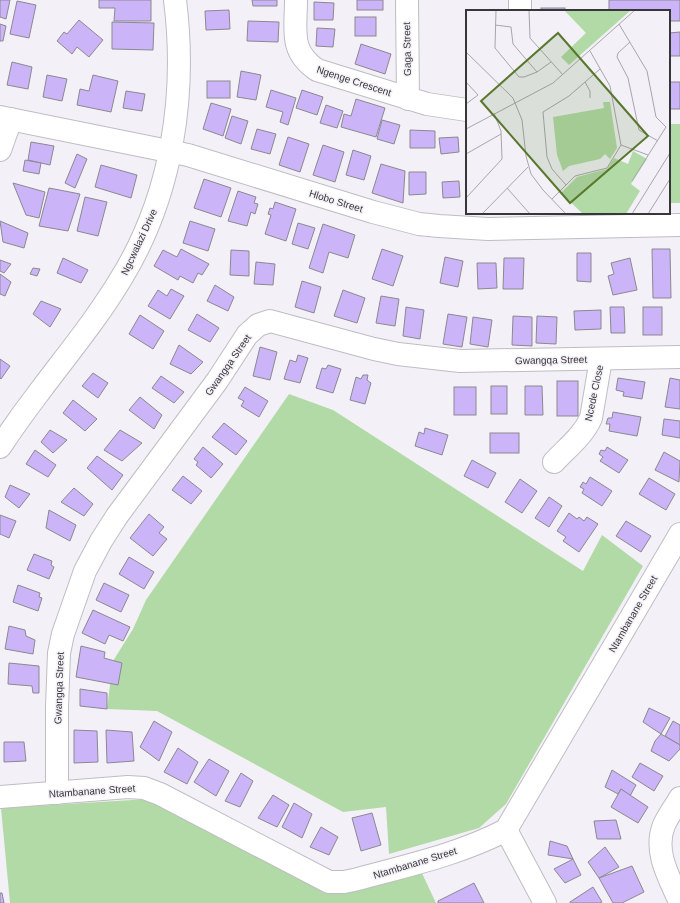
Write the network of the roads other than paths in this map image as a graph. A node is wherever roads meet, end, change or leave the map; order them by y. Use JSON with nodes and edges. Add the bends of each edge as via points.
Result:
{"nodes":[{"id":1,"x":175,"y":0,"type":"edge"},
{"id":2,"x":296,"y":0,"type":"edge"},
{"id":3,"x":407,"y":0,"type":"edge"},
{"id":4,"x":408,"y":99,"type":"junction"},
{"id":5,"x":466,"y":110,"type":"edge"},
{"id":6,"x":5,"y":118,"type":"edge"},
{"id":7,"x":0,"y":150,"type":"edge"},
{"id":8,"x":170,"y":151,"type":"junction"},
{"id":9,"x":522,"y":221,"type":"edge"},
{"id":10,"x":680,"y":225,"type":"edge"},
{"id":11,"x":680,"y":357,"type":"edge"},
{"id":12,"x":602,"y":359,"type":"junction"},
{"id":13,"x":0,"y":446,"type":"edge"},
{"id":14,"x":554,"y":462,"type":"dead end"},
{"id":15,"x":680,"y":534,"type":"edge"},
{"id":16,"x":57,"y":793,"type":"junction"},
{"id":17,"x":0,"y":797,"type":"edge"},
{"id":18,"x":680,"y":798,"type":"edge"},
{"id":19,"x":506,"y":830,"type":"junction"},
{"id":20,"x":680,"y":902,"type":"edge"},
{"id":21,"x":545,"y":903,"type":"edge"}],
"edges":[{"from":1,"to":8,"type":"street","name":"Ngcwalazi Drive","via":[[179,69],[175,125]]},
{"from":2,"to":4,"type":"street","name":"Ngenge Crescent","via":[[296,45],[300,55],[311,66]]},
{"from":3,"to":4,"type":"street","name":"Gaga Street"},
{"from":4,"to":5,"type":"street","name":"Ngenge Crescent"},
{"from":6,"to":7,"type":"street"},
{"from":6,"to":8,"type":"street","name":"Hlobo Street"},
{"from":8,"to":9,"type":"street","name":"Hlobo Street","via":[[419,224],[488,229]]},
{"from":8,"to":13,"type":"street","name":"Ngcwalazi Drive","via":[[163,184],[147,228],[123,276],[98,316]]},
{"from":9,"to":10,"type":"street","name":"Hlobo Street"},
{"from":11,"to":12,"type":"street","name":"Gwangqa Street"},
{"from":12,"to":14,"type":"street","name":"Ncede Close","via":[[591,418],[582,434]]},
{"from":12,"to":16,"type":"street","name":"Gwangqa Street","via":[[460,361],[374,349],[270,321],[258,326],[247,335],[217,381],[117,516],[85,571],[59,653]]},
{"from":15,"to":19,"type":"street","name":"Ntambanane Street"},
{"from":16,"to":17,"type":"street","name":"Ntambanane Street"},
{"from":16,"to":19,"type":"street","name":"Ntambanane Street","via":[[128,787],[152,791],[329,882],[354,880],[431,859],[484,841]]},
{"from":18,"to":20,"type":"street","via":[[665,824],[660,848]]},
{"from":19,"to":21,"type":"street"}]}
